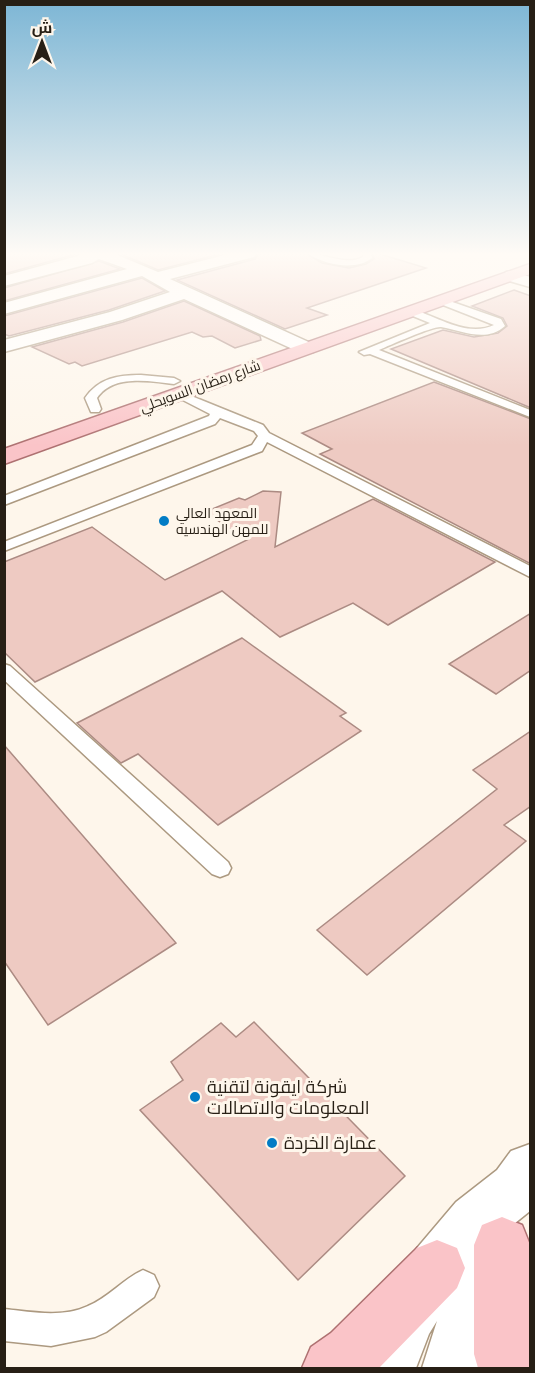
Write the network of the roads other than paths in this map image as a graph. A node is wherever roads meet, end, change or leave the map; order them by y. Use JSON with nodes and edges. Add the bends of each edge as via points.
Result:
{"nodes":[{"id":1,"x":108,"y":318,"type":"edge"},
{"id":2,"x":243,"y":318,"type":"edge"},
{"id":3,"x":371,"y":318,"type":"edge"},
{"id":4,"x":391,"y":318,"type":"edge"},
{"id":5,"x":429,"y":318,"type":"edge"},
{"id":6,"x":488,"y":318,"type":"edge"},
{"id":7,"x":441,"y":322,"type":"junction"},
{"id":8,"x":300,"y":345,"type":"junction"},
{"id":9,"x":4,"y":346,"type":"edge"},
{"id":10,"x":176,"y":388,"type":"junction"},
{"id":11,"x":216,"y":412,"type":"junction"},
{"id":12,"x":531,"y":414,"type":"edge"},
{"id":13,"x":264,"y":436,"type":"junction"},
{"id":14,"x":4,"y":440,"type":"edge"},
{"id":15,"x":4,"y":457,"type":"edge"},
{"id":16,"x":4,"y":501,"type":"edge"},
{"id":17,"x":4,"y":547,"type":"edge"},
{"id":18,"x":531,"y":572,"type":"edge"},
{"id":19,"x":4,"y":670,"type":"edge"},
{"id":20,"x":220,"y":868,"type":"dead end"},
{"id":21,"x":523,"y":1179,"type":"edge"},
{"id":22,"x":502,"y":1245,"type":"junction"},
{"id":23,"x":437,"y":1268,"type":"junction"},
{"id":24,"x":143,"y":1286,"type":"dead end"},
{"id":25,"x":4,"y":1325,"type":"edge"},
{"id":26,"x":332,"y":1368,"type":"edge"},
{"id":27,"x":386,"y":1368,"type":"edge"},
{"id":28,"x":452,"y":1368,"type":"edge"},
{"id":29,"x":508,"y":1368,"type":"edge"}],
"edges":[{"from":1,"to":9,"type":"street"},
{"from":2,"to":8,"type":"street"},
{"from":3,"to":8,"type":"main road","name":"شارع رمضان السويحلي"},
{"from":4,"to":8,"type":"main road","name":"شارع رمضان السويحلي"},
{"from":5,"to":7,"type":"lane"},
{"from":6,"to":7,"type":"lane","via":[[500,326],[484,332]]},
{"from":7,"to":12,"type":"lane","via":[[364,352]]},
{"from":8,"to":10,"type":"main road","name":"شارع رمضان السويحلي"},
{"from":10,"to":11,"type":"lane"},
{"from":10,"to":14,"type":"main road","name":"شارع رمضان السويحلي","via":[[95,409]]},
{"from":10,"to":15,"type":"main road","name":"شارع رمضان السويحلي"},
{"from":11,"to":13,"type":"lane","via":[[259,428]]},
{"from":11,"to":16,"type":"lane","via":[[211,421]]},
{"from":13,"to":17,"type":"lane","via":[[257,448]]},
{"from":13,"to":18,"type":"lane"},
{"from":19,"to":20,"type":"lane"},
{"from":21,"to":22,"type":"street"},
{"from":21,"to":23,"type":"street","via":[[475,1221]]},
{"from":22,"to":28,"type":"street","via":[[480,1286],[457,1344]]},
{"from":22,"to":29,"type":"main road","via":[[504,1354]]},
{"from":23,"to":26,"type":"main road","via":[[352,1354]]},
{"from":23,"to":27,"type":"street","via":[[406,1317]]},
{"from":24,"to":25,"type":"lane","via":[[95,1321],[51,1330]]}]}
